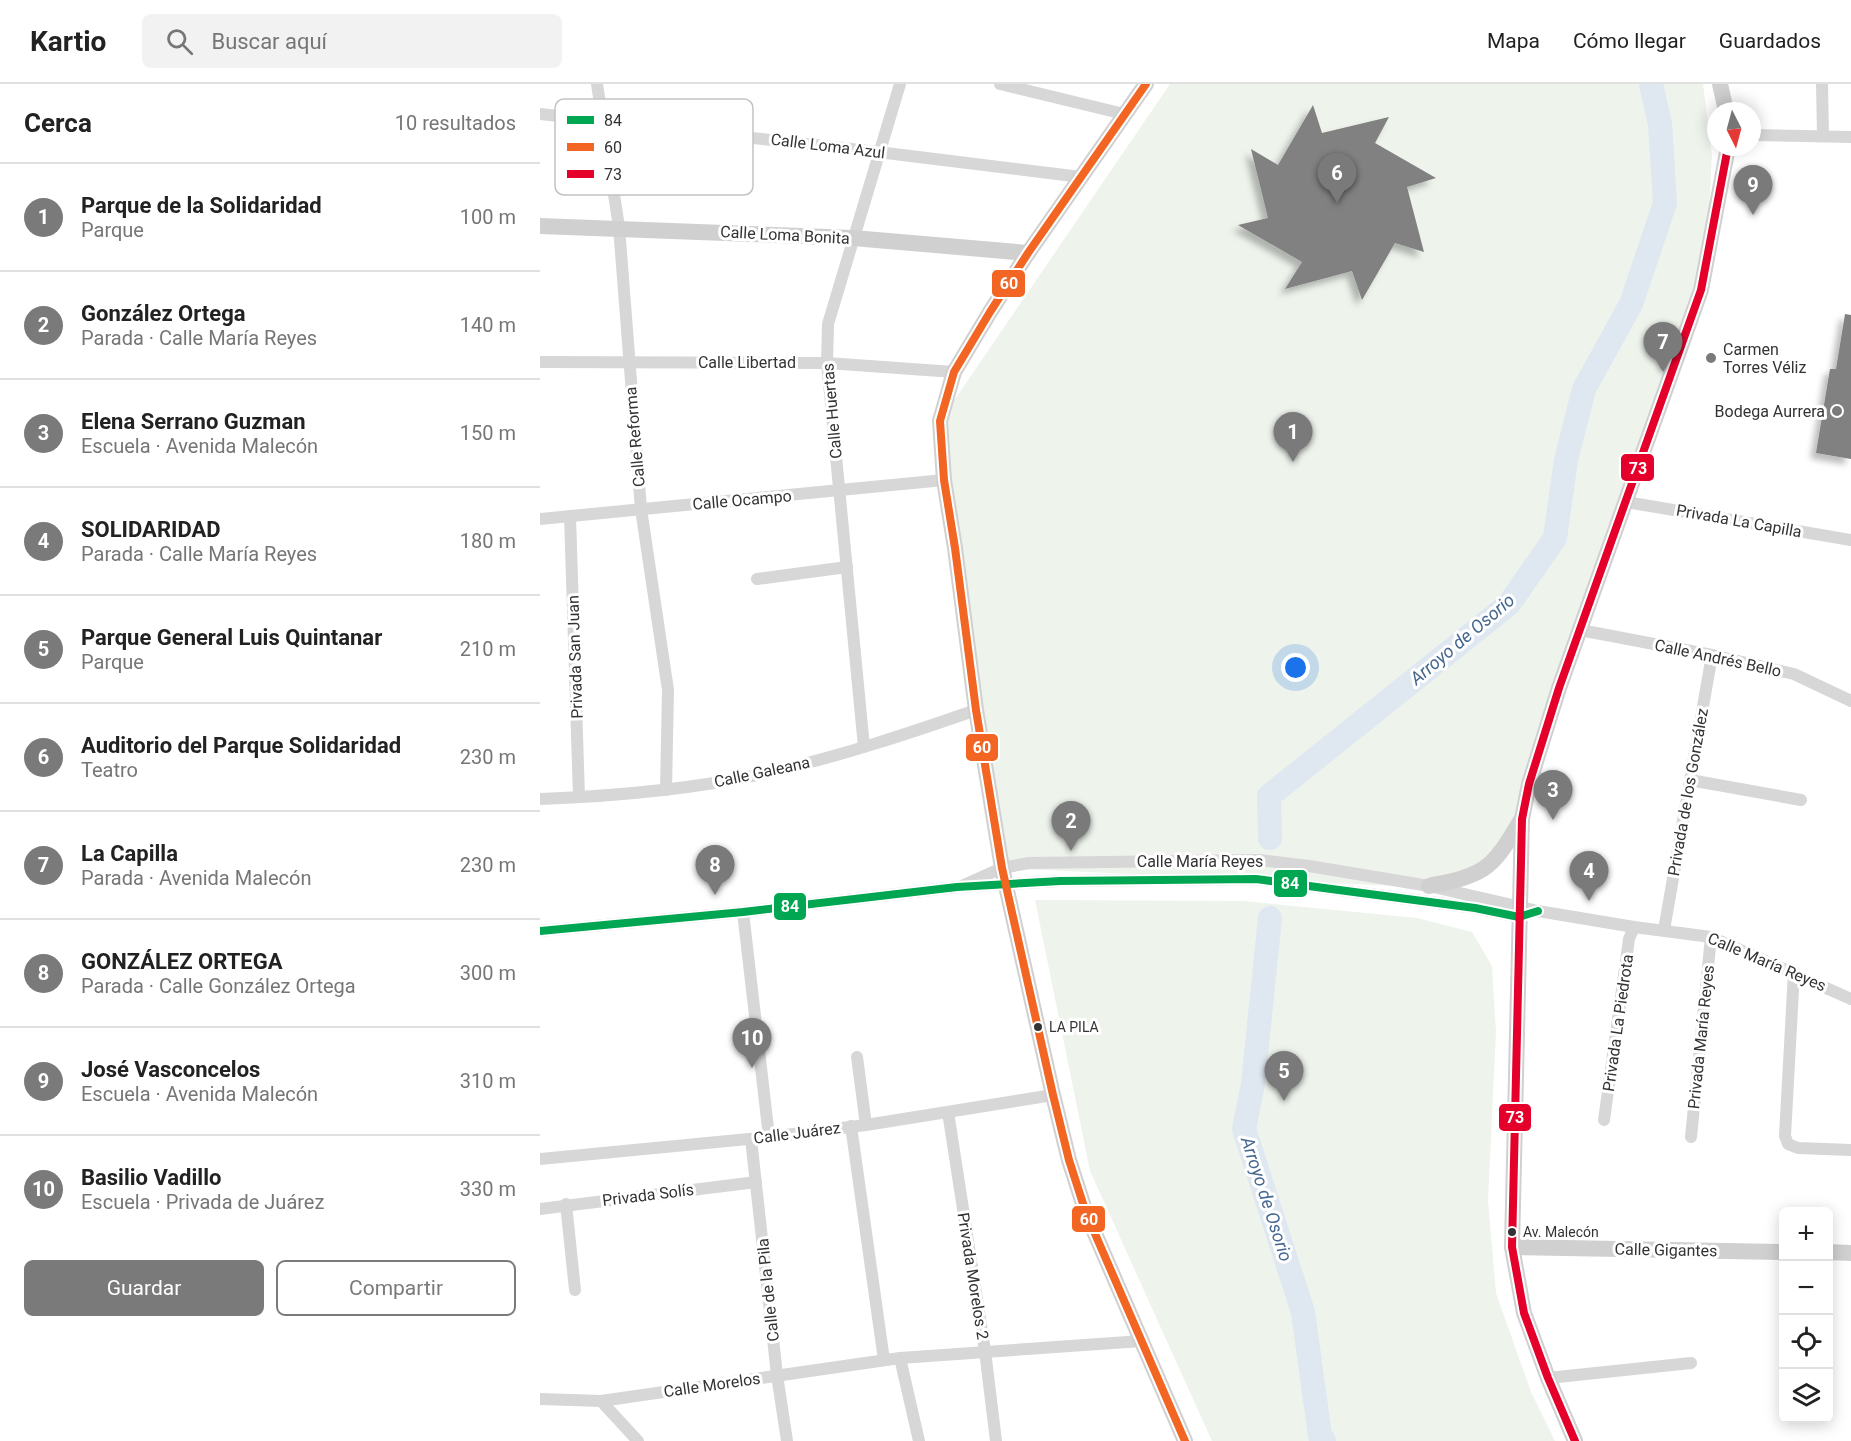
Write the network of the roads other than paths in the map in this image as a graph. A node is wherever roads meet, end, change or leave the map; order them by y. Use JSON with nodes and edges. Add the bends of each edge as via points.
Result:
{"nodes":[{"id":1,"x":597,"y":84,"type":"edge"},
{"id":2,"x":900,"y":84,"type":"edge"},
{"id":3,"x":1000,"y":84,"type":"edge"},
{"id":4,"x":1146,"y":84,"type":"edge"},
{"id":5,"x":1720,"y":84,"type":"edge"},
{"id":6,"x":1822,"y":84,"type":"edge"},
{"id":7,"x":600,"y":99,"type":"edge"},
{"id":8,"x":1724,"y":102,"type":"edge"},
{"id":9,"x":540,"y":114,"type":"edge"},
{"id":10,"x":1124,"y":114,"type":"junction"},
{"id":11,"x":555,"y":115,"type":"edge"},
{"id":12,"x":1761,"y":135,"type":"edge"},
{"id":13,"x":1823,"y":136,"type":"junction"},
{"id":14,"x":753,"y":137,"type":"edge"},
{"id":15,"x":1851,"y":137,"type":"edge"},
{"id":16,"x":878,"y":152,"type":"junction"},
{"id":17,"x":1726,"y":156,"type":"edge"},
{"id":18,"x":1081,"y":177,"type":"junction"},
{"id":19,"x":614,"y":195,"type":"edge"},
{"id":20,"x":540,"y":226,"type":"edge"},
{"id":21,"x":618,"y":227,"type":"junction"},
{"id":22,"x":853,"y":238,"type":"junction"},
{"id":23,"x":1028,"y":253,"type":"junction"},
{"id":24,"x":540,"y":362,"type":"edge"},
{"id":25,"x":628,"y":362,"type":"junction"},
{"id":26,"x":827,"y":363,"type":"junction"},
{"id":27,"x":954,"y":372,"type":"junction"},
{"id":28,"x":944,"y":480,"type":"junction"},
{"id":29,"x":839,"y":491,"type":"junction"},
{"id":30,"x":1626,"y":502,"type":"junction"},
{"id":31,"x":641,"y":509,"type":"junction"},
{"id":32,"x":570,"y":516,"type":"junction"},
{"id":33,"x":540,"y":519,"type":"edge"},
{"id":34,"x":1851,"y":540,"type":"edge"},
{"id":35,"x":847,"y":567,"type":"junction"},
{"id":36,"x":757,"y":579,"type":"dead end"},
{"id":37,"x":1580,"y":630,"type":"junction"},
{"id":38,"x":1712,"y":655,"type":"junction"},
{"id":39,"x":1851,"y":701,"type":"edge"},
{"id":40,"x":976,"y":710,"type":"junction"},
{"id":41,"x":864,"y":747,"type":"junction"},
{"id":42,"x":1690,"y":780,"type":"junction"},
{"id":43,"x":666,"y":790,"type":"junction"},
{"id":44,"x":579,"y":797,"type":"junction"},
{"id":45,"x":540,"y":799,"type":"edge"},
{"id":46,"x":1801,"y":800,"type":"dead end"},
{"id":47,"x":1522,"y":819,"type":"junction"},
{"id":48,"x":1002,"y":868,"type":"junction"},
{"id":49,"x":1005,"y":885,"type":"junction"},
{"id":50,"x":1429,"y":886,"type":"junction"},
{"id":51,"x":957,"y":887,"type":"junction"},
{"id":52,"x":743,"y":912,"type":"junction"},
{"id":53,"x":1519,"y":912,"type":"junction"},
{"id":54,"x":1634,"y":927,"type":"junction"},
{"id":55,"x":1664,"y":930,"type":"junction"},
{"id":56,"x":540,"y":931,"type":"edge"},
{"id":57,"x":1712,"y":937,"type":"junction"},
{"id":58,"x":1794,"y":972,"type":"junction"},
{"id":59,"x":1851,"y":999,"type":"edge"},
{"id":60,"x":857,"y":1057,"type":"dead end"},
{"id":61,"x":1053,"y":1095,"type":"junction"},
{"id":62,"x":948,"y":1112,"type":"junction"},
{"id":63,"x":1604,"y":1120,"type":"dead end"},
{"id":64,"x":866,"y":1125,"type":"junction"},
{"id":65,"x":851,"y":1126,"type":"junction"},
{"id":66,"x":769,"y":1137,"type":"junction"},
{"id":67,"x":1691,"y":1137,"type":"dead end"},
{"id":68,"x":751,"y":1138,"type":"junction"},
{"id":69,"x":1851,"y":1150,"type":"edge"},
{"id":70,"x":540,"y":1159,"type":"edge"},
{"id":71,"x":756,"y":1182,"type":"junction"},
{"id":72,"x":566,"y":1204,"type":"junction"},
{"id":73,"x":540,"y":1209,"type":"edge"},
{"id":74,"x":1512,"y":1247,"type":"junction"},
{"id":75,"x":1779,"y":1252,"type":"edge"},
{"id":76,"x":1833,"y":1252,"type":"edge"},
{"id":77,"x":1851,"y":1253,"type":"edge"},
{"id":78,"x":575,"y":1290,"type":"dead end"},
{"id":79,"x":1142,"y":1341,"type":"junction"},
{"id":80,"x":985,"y":1351,"type":"junction"},
{"id":81,"x":900,"y":1358,"type":"junction"},
{"id":82,"x":884,"y":1360,"type":"junction"},
{"id":83,"x":1691,"y":1363,"type":"dead end"},
{"id":84,"x":777,"y":1375,"type":"junction"},
{"id":85,"x":1548,"y":1378,"type":"junction"},
{"id":86,"x":540,"y":1399,"type":"edge"},
{"id":87,"x":601,"y":1401,"type":"junction"},
{"id":88,"x":638,"y":1441,"type":"edge"},
{"id":89,"x":787,"y":1441,"type":"edge"},
{"id":90,"x":919,"y":1441,"type":"edge"},
{"id":91,"x":996,"y":1441,"type":"edge"},
{"id":92,"x":1185,"y":1441,"type":"edge"},
{"id":93,"x":1575,"y":1441,"type":"edge"}],
"edges":[{"from":1,"to":7,"type":"street","name":"Calle Reforma"},
{"from":2,"to":16,"type":"street","name":"Calle Huertas"},
{"from":3,"to":10,"type":"street"},
{"from":4,"to":10,"type":"street"},
{"from":5,"to":8,"type":"street"},
{"from":6,"to":13,"type":"street"},
{"from":9,"to":11,"type":"street","name":"Calle Loma Azul"},
{"from":10,"to":18,"type":"street"},
{"from":12,"to":13,"type":"street"},
{"from":13,"to":15,"type":"street"},
{"from":14,"to":16,"type":"street","name":"Calle Loma Azul"},
{"from":16,"to":18,"type":"street","name":"Calle Loma Azul"},
{"from":16,"to":22,"type":"street","name":"Calle Huertas"},
{"from":17,"to":30,"type":"street","via":[[1701,290]]},
{"from":18,"to":23,"type":"street"},
{"from":19,"to":21,"type":"street","name":"Calle Reforma"},
{"from":20,"to":21,"type":"street","name":"Calle Loma Bonita"},
{"from":21,"to":22,"type":"street","name":"Calle Loma Bonita"},
{"from":21,"to":25,"type":"street","name":"Calle Reforma"},
{"from":22,"to":23,"type":"street","name":"Calle Loma Bonita"},
{"from":22,"to":26,"type":"street","name":"Calle Huertas","via":[[828,324]]},
{"from":23,"to":27,"type":"street"},
{"from":24,"to":25,"type":"street","name":"Calle Libertad"},
{"from":25,"to":26,"type":"street","name":"Calle Libertad"},
{"from":25,"to":31,"type":"street","name":"Calle Reforma"},
{"from":26,"to":27,"type":"street","name":"Calle Libertad"},
{"from":26,"to":29,"type":"street","name":"Calle Huertas"},
{"from":27,"to":28,"type":"street","via":[[940,421]]},
{"from":28,"to":29,"type":"street","name":"Calle Ocampo"},
{"from":28,"to":40,"type":"street"},
{"from":29,"to":31,"type":"street","name":"Calle Ocampo"},
{"from":29,"to":35,"type":"street","name":"Calle Huertas"},
{"from":30,"to":34,"type":"street","name":"Privada La Capilla"},
{"from":30,"to":37,"type":"street"},
{"from":31,"to":32,"type":"street","name":"Calle Ocampo"},
{"from":31,"to":43,"type":"street","name":"Calle Reforma","via":[[668,690]]},
{"from":32,"to":33,"type":"street","name":"Calle Ocampo"},
{"from":32,"to":44,"type":"street","name":"Privada San Juan"},
{"from":35,"to":36,"type":"street"},
{"from":35,"to":41,"type":"street","name":"Calle Huertas"},
{"from":37,"to":38,"type":"street","name":"Calle Andrés Bello"},
{"from":37,"to":47,"type":"street","via":[[1532,773]]},
{"from":38,"to":39,"type":"street","name":"Calle Andrés Bello","via":[[1794,674]]},
{"from":38,"to":42,"type":"street","name":"Privada de los González"},
{"from":40,"to":41,"type":"street","name":"Calle Galeana"},
{"from":40,"to":48,"type":"street"},
{"from":41,"to":43,"type":"street","name":"Calle Galeana","via":[[774,771]]},
{"from":42,"to":46,"type":"street"},
{"from":42,"to":55,"type":"street","name":"Privada de los González"},
{"from":43,"to":44,"type":"street","name":"Calle Galeana"},
{"from":44,"to":45,"type":"street","name":"Calle Galeana"},
{"from":47,"to":50,"type":"street","via":[[1485,868],[1465,878]]},
{"from":47,"to":53,"type":"street"},
{"from":48,"to":49,"type":"street"},
{"from":48,"to":50,"type":"street","name":"Calle María Reyes","via":[[1029,862],[1260,860]]},
{"from":48,"to":51,"type":"street","name":"Calle María Reyes"},
{"from":49,"to":51,"type":"street","name":"Calle María Reyes"},
{"from":49,"to":53,"type":"street","name":"Calle María Reyes","via":[[1256,879]]},
{"from":49,"to":61,"type":"street"},
{"from":50,"to":53,"type":"street","name":"Calle María Reyes"},
{"from":51,"to":52,"type":"street"},
{"from":52,"to":56,"type":"street"},
{"from":52,"to":66,"type":"street"},
{"from":53,"to":54,"type":"street","name":"Calle María Reyes","via":[[1538,911]]},
{"from":53,"to":74,"type":"street"},
{"from":54,"to":55,"type":"street","name":"Calle María Reyes"},
{"from":54,"to":63,"type":"street","name":"Privada La Piedrota","via":[[1629,939]]},
{"from":55,"to":57,"type":"street","name":"Calle María Reyes"},
{"from":57,"to":58,"type":"street","name":"Calle María Reyes"},
{"from":57,"to":67,"type":"street","name":"Privada María Reyes"},
{"from":58,"to":59,"type":"street","name":"Calle María Reyes"},
{"from":58,"to":69,"type":"street","via":[[1785,1136],[1788,1144],[1798,1148]]},
{"from":60,"to":64,"type":"street"},
{"from":61,"to":62,"type":"street","name":"Calle Juárez"},
{"from":61,"to":79,"type":"street","via":[[1086,1213]]},
{"from":62,"to":64,"type":"street","name":"Calle Juárez"},
{"from":62,"to":80,"type":"street","name":"Privada Morelos 2"},
{"from":64,"to":65,"type":"street","name":"Calle Juárez"},
{"from":65,"to":66,"type":"street","name":"Calle Juárez"},
{"from":65,"to":82,"type":"street"},
{"from":66,"to":68,"type":"street","name":"Calle Juárez"},
{"from":68,"to":70,"type":"street","name":"Calle Juárez"},
{"from":68,"to":71,"type":"street","name":"Calle de la Pila"},
{"from":71,"to":72,"type":"street","name":"Privada Solís"},
{"from":71,"to":84,"type":"street","name":"Calle de la Pila"},
{"from":72,"to":73,"type":"street","name":"Privada Solís"},
{"from":72,"to":78,"type":"street"},
{"from":74,"to":75,"type":"street","name":"Calle Gigantes"},
{"from":74,"to":85,"type":"street","via":[[1524,1313]]},
{"from":76,"to":77,"type":"street"},
{"from":79,"to":80,"type":"street","name":"Calle Morelos"},
{"from":79,"to":92,"type":"street"},
{"from":80,"to":81,"type":"street","name":"Calle Morelos"},
{"from":80,"to":91,"type":"street","name":"Privada Morelos 2"},
{"from":81,"to":82,"type":"street","name":"Calle Morelos"},
{"from":81,"to":90,"type":"street"},
{"from":82,"to":84,"type":"street","name":"Calle Morelos"},
{"from":83,"to":85,"type":"street"},
{"from":84,"to":87,"type":"street","name":"Calle Morelos"},
{"from":84,"to":89,"type":"street","name":"Calle de la Pila"},
{"from":85,"to":93,"type":"street"},
{"from":86,"to":87,"type":"street","name":"Calle Morelos"},
{"from":87,"to":88,"type":"street"}]}
